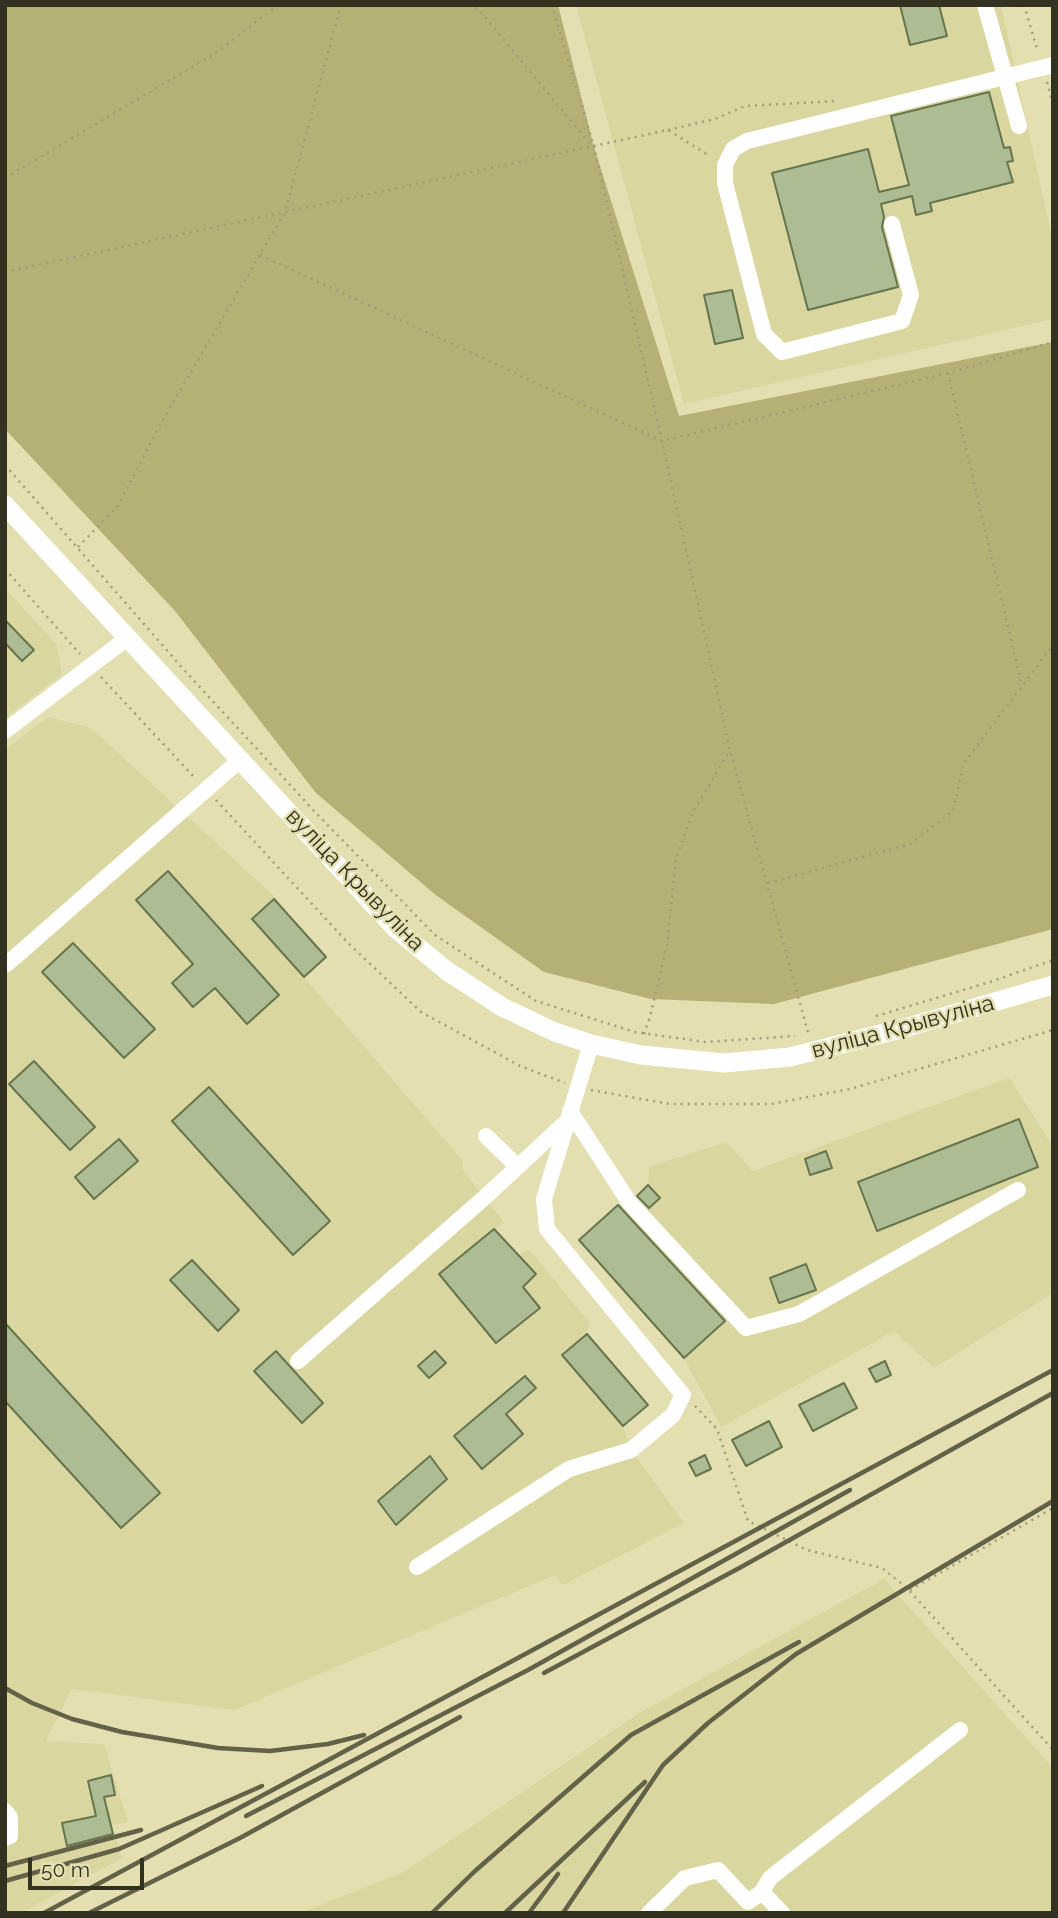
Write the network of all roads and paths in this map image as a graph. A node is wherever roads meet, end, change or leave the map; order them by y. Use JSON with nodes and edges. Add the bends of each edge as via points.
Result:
{"nodes":[{"id":1,"x":278,"y":5,"type":"edge"},
{"id":2,"x":341,"y":5,"type":"edge"},
{"id":3,"x":469,"y":5,"type":"edge"},
{"id":4,"x":552,"y":5,"type":"edge"},
{"id":5,"x":985,"y":5,"type":"edge"},
{"id":6,"x":1053,"y":65,"type":"edge"},
{"id":7,"x":1006,"y":77,"type":"junction"},
{"id":8,"x":839,"y":101,"type":"dead end"},
{"id":9,"x":1019,"y":126,"type":"dead end"},
{"id":10,"x":668,"y":130,"type":"junction"},
{"id":11,"x":594,"y":147,"type":"junction"},
{"id":12,"x":725,"y":165,"type":"junction"},
{"id":13,"x":5,"y":178,"type":"edge"},
{"id":14,"x":285,"y":212,"type":"junction"},
{"id":15,"x":892,"y":224,"type":"dead end"},
{"id":16,"x":260,"y":255,"type":"junction"},
{"id":17,"x":5,"y":272,"type":"edge"},
{"id":18,"x":1053,"y":342,"type":"edge"},
{"id":19,"x":948,"y":373,"type":"junction"},
{"id":20,"x":662,"y":442,"type":"junction"},
{"id":21,"x":5,"y":464,"type":"edge"},
{"id":22,"x":8,"y":514,"type":"edge"},
{"id":23,"x":78,"y":547,"type":"junction"},
{"id":24,"x":5,"y":569,"type":"edge"},
{"id":25,"x":126,"y":639,"type":"junction"},
{"id":26,"x":1053,"y":645,"type":"edge"},
{"id":27,"x":90,"y":666,"type":"junction"},
{"id":28,"x":1022,"y":686,"type":"junction"},
{"id":29,"x":5,"y":731,"type":"edge"},
{"id":30,"x":730,"y":750,"type":"junction"},
{"id":31,"x":240,"y":761,"type":"junction"},
{"id":32,"x":206,"y":790,"type":"junction"},
{"id":33,"x":767,"y":884,"type":"junction"},
{"id":34,"x":1053,"y":960,"type":"edge"},
{"id":35,"x":7,"y":964,"type":"dead end"},
{"id":36,"x":1051,"y":989,"type":"edge"},
{"id":37,"x":874,"y":1016,"type":"dead end"},
{"id":38,"x":1053,"y":1030,"type":"edge"},
{"id":39,"x":644,"y":1034,"type":"junction"},
{"id":40,"x":809,"y":1035,"type":"dead end"},
{"id":41,"x":796,"y":1036,"type":"dead end"},
{"id":42,"x":591,"y":1044,"type":"junction"},
{"id":43,"x":578,"y":1088,"type":"junction"},
{"id":44,"x":569,"y":1116,"type":"junction"},
{"id":45,"x":486,"y":1136,"type":"dead end"},
{"id":46,"x":517,"y":1166,"type":"junction"},
{"id":47,"x":1018,"y":1190,"type":"dead end"},
{"id":48,"x":298,"y":1361,"type":"dead end"},
{"id":49,"x":683,"y":1395,"type":"junction"},
{"id":50,"x":1053,"y":1508,"type":"edge"},
{"id":51,"x":418,"y":1567,"type":"dead end"},
{"id":52,"x":909,"y":1591,"type":"junction"},
{"id":53,"x":960,"y":1730,"type":"dead end"},
{"id":54,"x":1053,"y":1750,"type":"edge"},
{"id":55,"x":5,"y":1811,"type":"edge"},
{"id":56,"x":5,"y":1838,"type":"edge"},
{"id":57,"x":762,"y":1892,"type":"junction"},
{"id":58,"x":649,"y":1913,"type":"edge"},
{"id":59,"x":782,"y":1913,"type":"edge"}],
"edges":[{"from":1,"to":13,"type":"path","via":[[217,52]]},
{"from":2,"to":14,"type":"path"},
{"from":3,"to":11,"type":"path","via":[[479,10]]},
{"from":4,"to":11,"type":"path"},
{"from":5,"to":7,"type":"lane"},
{"from":6,"to":7,"type":"lane"},
{"from":7,"to":9,"type":"lane"},
{"from":7,"to":12,"type":"lane","via":[[747,141],[733,149]]},
{"from":8,"to":10,"type":"path","via":[[746,106]]},
{"from":10,"to":11,"type":"path"},
{"from":10,"to":12,"type":"path"},
{"from":11,"to":14,"type":"path"},
{"from":11,"to":20,"type":"path"},
{"from":12,"to":15,"type":"lane","via":[[725,183],[764,334],[782,352],[902,321],[911,295]]},
{"from":14,"to":16,"type":"path"},
{"from":14,"to":17,"type":"path"},
{"from":16,"to":20,"type":"path"},
{"from":16,"to":23,"type":"path","via":[[118,506]]},
{"from":18,"to":19,"type":"path"},
{"from":19,"to":20,"type":"path"},
{"from":19,"to":28,"type":"path"},
{"from":20,"to":30,"type":"path"},
{"from":21,"to":23,"type":"path"},
{"from":22,"to":25,"type":"main road","name":"вуліца Крывуліна"},
{"from":23,"to":39,"type":"path","via":[[231,721],[435,935],[536,1001]]},
{"from":24,"to":27,"type":"path"},
{"from":25,"to":27,"type":"lane"},
{"from":25,"to":31,"type":"main road","name":"вуліца Крывуліна"},
{"from":26,"to":28,"type":"path"},
{"from":27,"to":29,"type":"lane"},
{"from":27,"to":32,"type":"path"},
{"from":28,"to":33,"type":"path","via":[[964,763],[953,811],[910,844]]},
{"from":30,"to":33,"type":"path"},
{"from":30,"to":39,"type":"path","via":[[693,812],[676,858],[667,945]]},
{"from":31,"to":32,"type":"lane"},
{"from":31,"to":42,"type":"main road","name":"вуліца Крывуліна","via":[[396,929],[447,971],[502,1007]]},
{"from":32,"to":35,"type":"lane"},
{"from":32,"to":43,"type":"path","via":[[348,943],[421,1012],[520,1066]]},
{"from":33,"to":40,"type":"path"},
{"from":34,"to":37,"type":"path"},
{"from":36,"to":42,"type":"main road","name":"вуліца Крывуліна","via":[[790,1057],[724,1063],[641,1055]]},
{"from":38,"to":43,"type":"path","via":[[849,1089],[771,1104],[670,1104]]},
{"from":39,"to":41,"type":"path","via":[[705,1042]]},
{"from":42,"to":43,"type":"lane"},
{"from":43,"to":44,"type":"lane"},
{"from":44,"to":46,"type":"lane"},
{"from":44,"to":47,"type":"lane","via":[[629,1202],[746,1328],[799,1314]]},
{"from":44,"to":49,"type":"lane","via":[[544,1199],[547,1229]]},
{"from":45,"to":46,"type":"lane"},
{"from":46,"to":48,"type":"lane"},
{"from":49,"to":51,"type":"lane","via":[[673,1415],[631,1450],[569,1469]]},
{"from":49,"to":52,"type":"path","via":[[717,1429],[748,1521],[807,1550],[882,1568]]},
{"from":50,"to":52,"type":"path"},
{"from":52,"to":54,"type":"path"},
{"from":53,"to":57,"type":"lane","via":[[770,1878]]},
{"from":55,"to":56,"type":"lane","via":[[10,1817],[10,1836]]},
{"from":57,"to":58,"type":"lane","via":[[748,1902],[718,1870],[685,1878]]},
{"from":57,"to":59,"type":"lane"}]}
